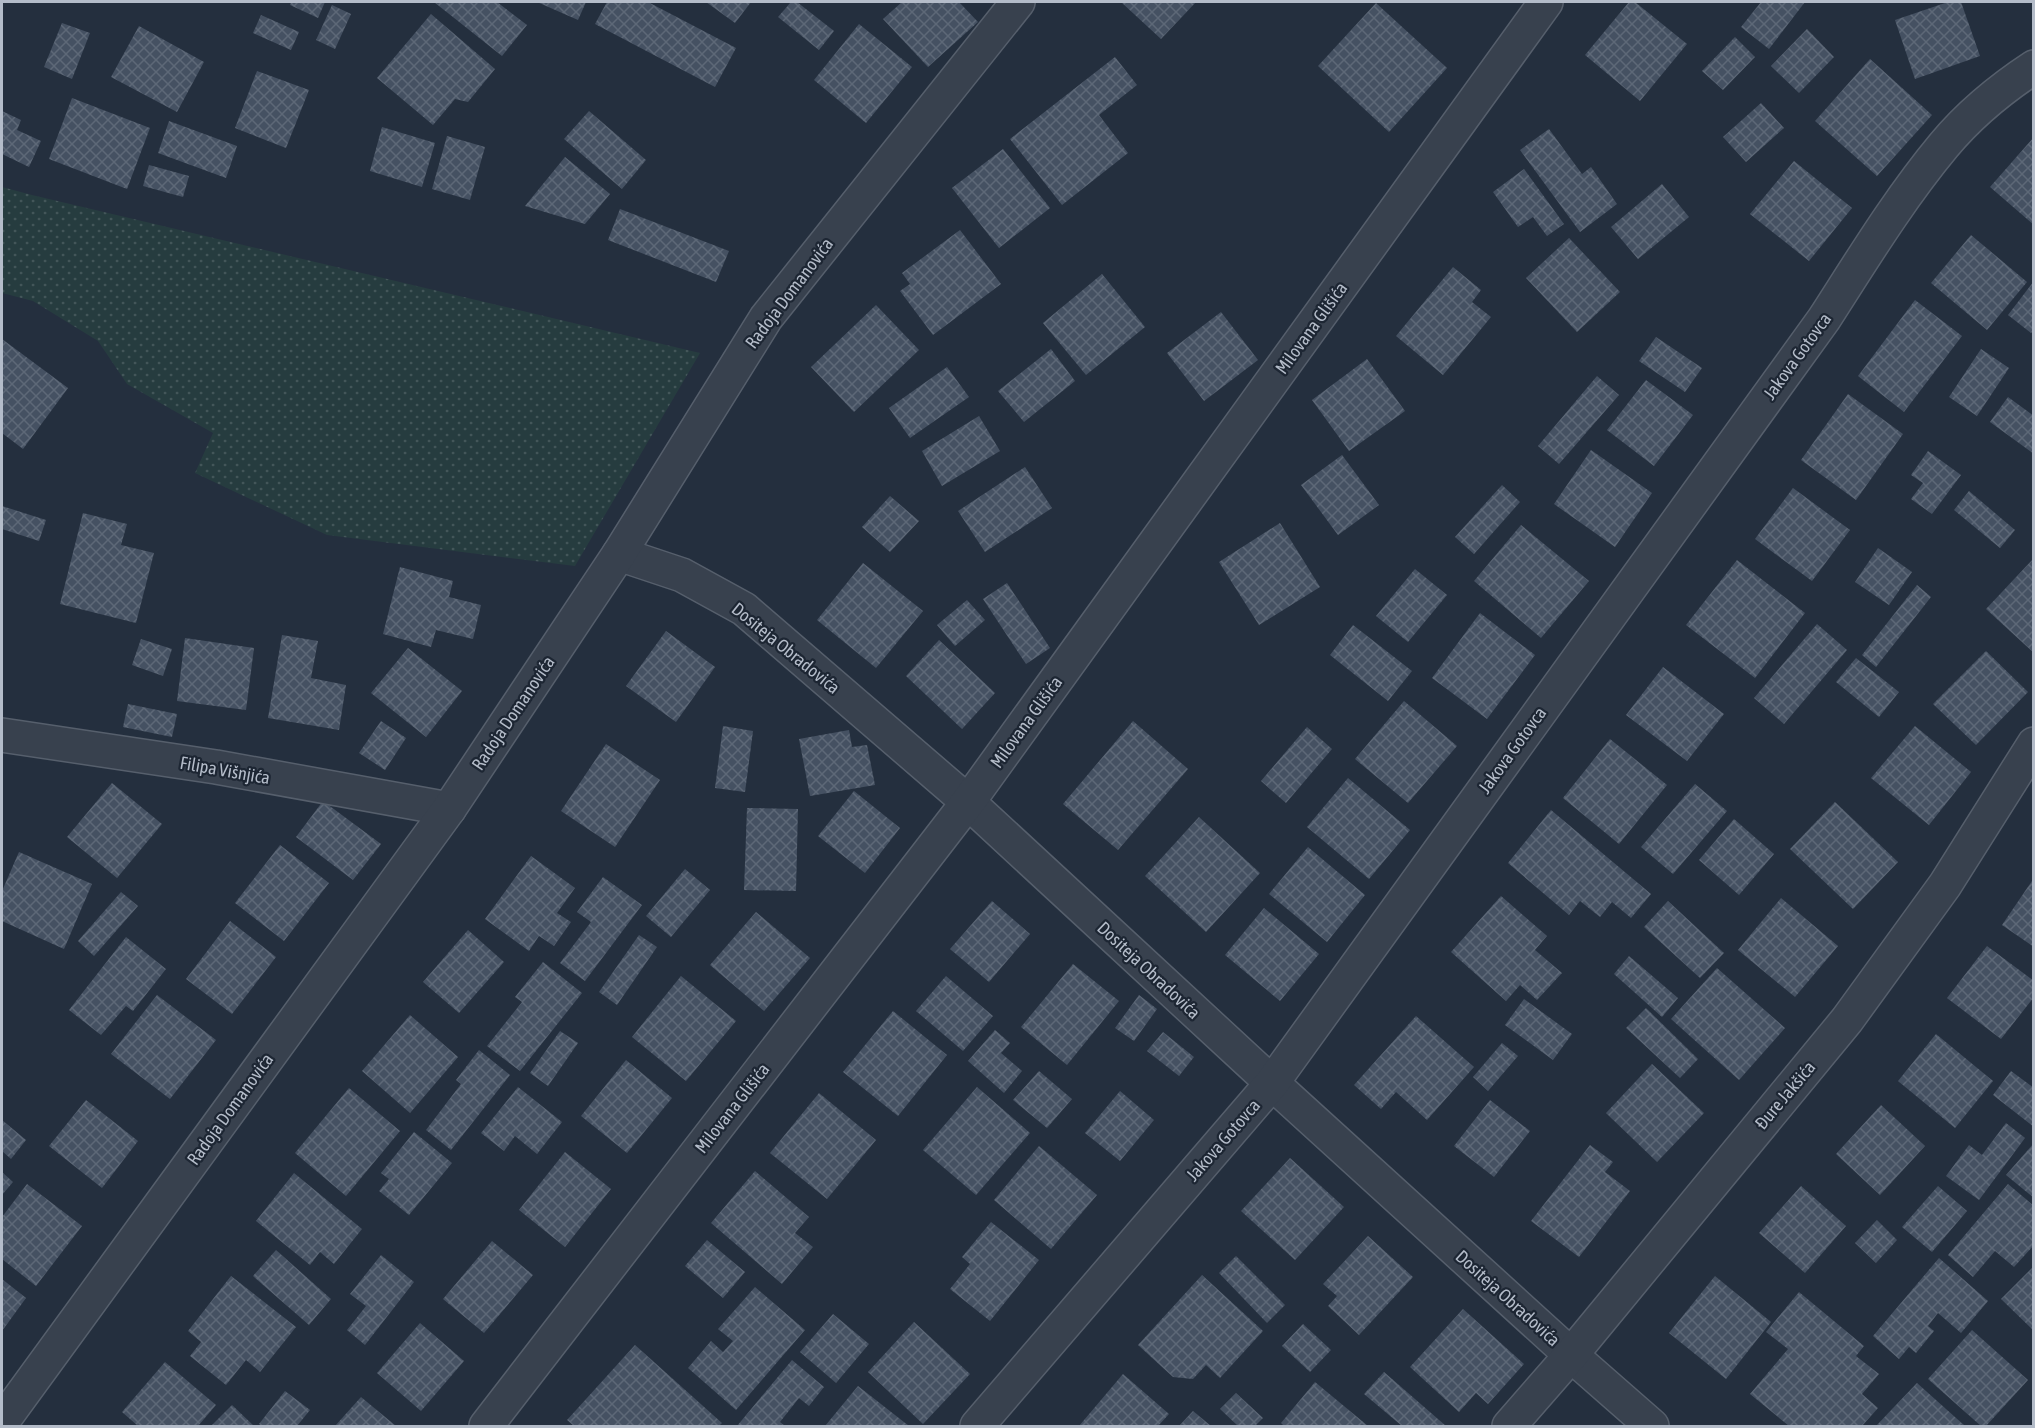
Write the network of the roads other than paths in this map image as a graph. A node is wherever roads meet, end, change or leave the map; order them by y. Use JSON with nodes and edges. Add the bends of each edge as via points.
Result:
{"nodes":[{"id":1,"x":1018,"y":2,"type":"edge"},
{"id":2,"x":1546,"y":2,"type":"edge"},
{"id":3,"x":2034,"y":67,"type":"edge"},
{"id":4,"x":619,"y":554,"type":"junction"},
{"id":5,"x":2,"y":735,"type":"edge"},
{"id":6,"x":2034,"y":744,"type":"edge"},
{"id":7,"x":968,"y":802,"type":"junction"},
{"id":8,"x":449,"y":809,"type":"junction"},
{"id":9,"x":1272,"y":1083,"type":"junction"},
{"id":10,"x":1570,"y":1355,"type":"junction"},
{"id":11,"x":2,"y":1422,"type":"edge"},
{"id":12,"x":486,"y":1426,"type":"edge"},
{"id":13,"x":977,"y":1426,"type":"edge"},
{"id":14,"x":1509,"y":1426,"type":"edge"},
{"id":15,"x":1652,"y":1426,"type":"edge"}],
"edges":[{"from":1,"to":4,"type":"street","name":"Radoja Domanovića","via":[[766,318]]},
{"from":2,"to":7,"type":"street","name":"Milovana Glišića"},
{"from":3,"to":9,"type":"street","name":"Jakova Gotovca","via":[[2002,88],[1938,153],[1897,207],[1824,319]]},
{"from":4,"to":7,"type":"street","name":"Dositeja Obradovića","via":[[682,575],[744,609]]},
{"from":4,"to":8,"type":"street","name":"Radoja Domanovića"},
{"from":5,"to":8,"type":"street","name":"Filipa Višnjića","via":[[216,767]]},
{"from":6,"to":10,"type":"street","name":"Đure Jakšića","via":[[1945,885],[1847,1020]]},
{"from":7,"to":9,"type":"street","name":"Dositeja Obradovića"},
{"from":7,"to":12,"type":"street","name":"Milovana Glišića"},
{"from":8,"to":11,"type":"street","name":"Radoja Domanovića"},
{"from":9,"to":10,"type":"street","name":"Dositeja Obradovića"},
{"from":9,"to":13,"type":"street","name":"Jakova Gotovca"},
{"from":10,"to":14,"type":"street","name":"Đure Jakšića"},
{"from":10,"to":15,"type":"street","name":"Dositeja Obradovića"}]}
